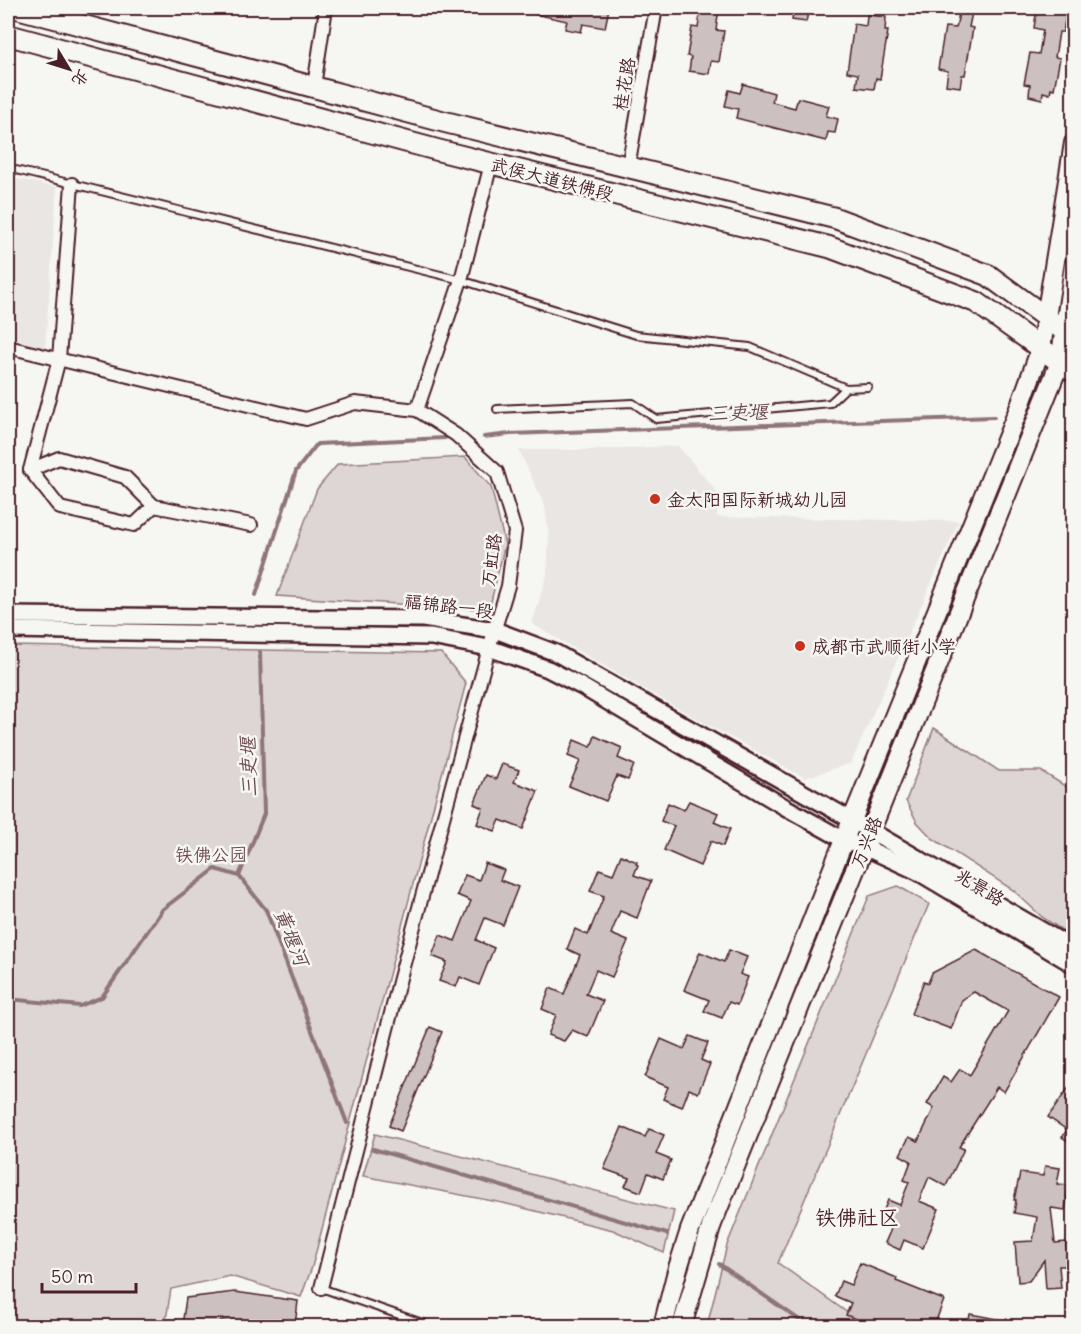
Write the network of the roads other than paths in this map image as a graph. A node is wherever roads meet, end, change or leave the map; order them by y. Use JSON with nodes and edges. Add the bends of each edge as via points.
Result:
{"nodes":[{"id":1,"x":16,"y":8,"type":"edge"},
{"id":2,"x":326,"y":8,"type":"edge"},
{"id":3,"x":656,"y":8,"type":"edge"},
{"id":4,"x":8,"y":35,"type":"edge"},
{"id":5,"x":314,"y":86,"type":"junction"},
{"id":6,"x":1074,"y":143,"type":"edge"},
{"id":7,"x":491,"y":164,"type":"junction"},
{"id":8,"x":628,"y":167,"type":"junction"},
{"id":9,"x":8,"y":168,"type":"edge"},
{"id":10,"x":72,"y":184,"type":"junction"},
{"id":11,"x":1074,"y":265,"type":"edge"},
{"id":12,"x":461,"y":280,"type":"junction"},
{"id":13,"x":1046,"y":318,"type":"junction"},
{"id":14,"x":1068,"y":334,"type":"edge"},
{"id":15,"x":8,"y":347,"type":"edge"},
{"id":16,"x":1041,"y":348,"type":"junction"},
{"id":17,"x":58,"y":359,"type":"junction"},
{"id":18,"x":1067,"y":367,"type":"edge"},
{"id":19,"x":868,"y":387,"type":"dead end"},
{"id":20,"x":846,"y":388,"type":"junction"},
{"id":21,"x":497,"y":409,"type":"dead end"},
{"id":22,"x":417,"y":410,"type":"junction"},
{"id":23,"x":30,"y":470,"type":"junction"},
{"id":24,"x":154,"y":506,"type":"junction"},
{"id":25,"x":251,"y":525,"type":"dead end"},
{"id":26,"x":8,"y":615,"type":"edge"},
{"id":27,"x":8,"y":630,"type":"edge"},
{"id":28,"x":495,"y":630,"type":"junction"},
{"id":29,"x":489,"y":648,"type":"junction"},
{"id":30,"x":852,"y":821,"type":"junction"},
{"id":31,"x":867,"y":839,"type":"junction"},
{"id":32,"x":844,"y":840,"type":"junction"},
{"id":33,"x":1074,"y":949,"type":"edge"},
{"id":34,"x":1074,"y":965,"type":"edge"},
{"id":35,"x":321,"y":1288,"type":"joint"},
{"id":36,"x":431,"y":1326,"type":"edge"},
{"id":37,"x":663,"y":1326,"type":"edge"},
{"id":38,"x":682,"y":1326,"type":"edge"}],
"edges":[{"from":1,"to":5,"type":"main road","name":"武侯大道铁佛段"},
{"from":2,"to":5,"type":"street"},
{"from":3,"to":8,"type":"street","name":"桂花路"},
{"from":4,"to":7,"type":"main road","name":"武侯大道铁佛段"},
{"from":5,"to":8,"type":"main road","name":"武侯大道铁佛段"},
{"from":6,"to":13,"type":"main road"},
{"from":7,"to":12,"type":"street"},
{"from":7,"to":16,"type":"main road","name":"武侯大道铁佛段","via":[[829,247],[976,302]]},
{"from":8,"to":13,"type":"main road","name":"武侯大道铁佛段","via":[[835,218],[988,275]]},
{"from":9,"to":10,"type":"lane"},
{"from":10,"to":12,"type":"lane"},
{"from":10,"to":17,"type":"street"},
{"from":11,"to":14,"type":"main road","name":"万兴路"},
{"from":12,"to":20,"type":"lane","via":[[636,335],[750,347]]},
{"from":12,"to":22,"type":"street"},
{"from":13,"to":14,"type":"main road","name":"武侯大道铁佛段"},
{"from":13,"to":16,"type":"main road"},
{"from":14,"to":18,"type":"main road","name":"万兴路"},
{"from":15,"to":17,"type":"street"},
{"from":16,"to":18,"type":"main road","name":"武侯大道铁佛段"},
{"from":16,"to":30,"type":"main road"},
{"from":17,"to":22,"type":"street","via":[[306,419],[355,403]]},
{"from":17,"to":23,"type":"street"},
{"from":18,"to":31,"type":"main road","name":"万兴路"},
{"from":19,"to":20,"type":"lane"},
{"from":20,"to":21,"type":"lane","via":[[830,403],[656,419],[633,403]]},
{"from":22,"to":28,"type":"street","name":"万虹路","via":[[456,435],[497,472],[515,531],[508,586]]},
{"from":23,"to":24,"type":"street","via":[[59,458],[124,477]]},
{"from":23,"to":24,"type":"street","via":[[60,508],[134,525]]},
{"from":24,"to":25,"type":"street"},
{"from":26,"to":28,"type":"street","name":"福锦路一段","via":[[423,619]]},
{"from":27,"to":29,"type":"street","name":"福锦路一段","via":[[431,637]]},
{"from":28,"to":29,"type":"street","name":"万虹路"},
{"from":28,"to":30,"type":"street","name":"福锦路一段","via":[[556,653]]},
{"from":29,"to":32,"type":"street","name":"福锦路一段","via":[[548,669],[581,686]]},
{"from":29,"to":35,"type":"street","name":"万虹路","via":[[399,978]]},
{"from":30,"to":31,"type":"street","name":"福锦路一段"},
{"from":30,"to":32,"type":"main road"},
{"from":31,"to":32,"type":"street","name":"福锦路一段"},
{"from":31,"to":33,"type":"street","name":"兆景路"},
{"from":31,"to":34,"type":"street","name":"兆景路"},
{"from":31,"to":38,"type":"main road","name":"万兴路","via":[[712,1224]]},
{"from":32,"to":37,"type":"main road","via":[[690,1230]]},
{"from":35,"to":36,"type":"lane"}]}
